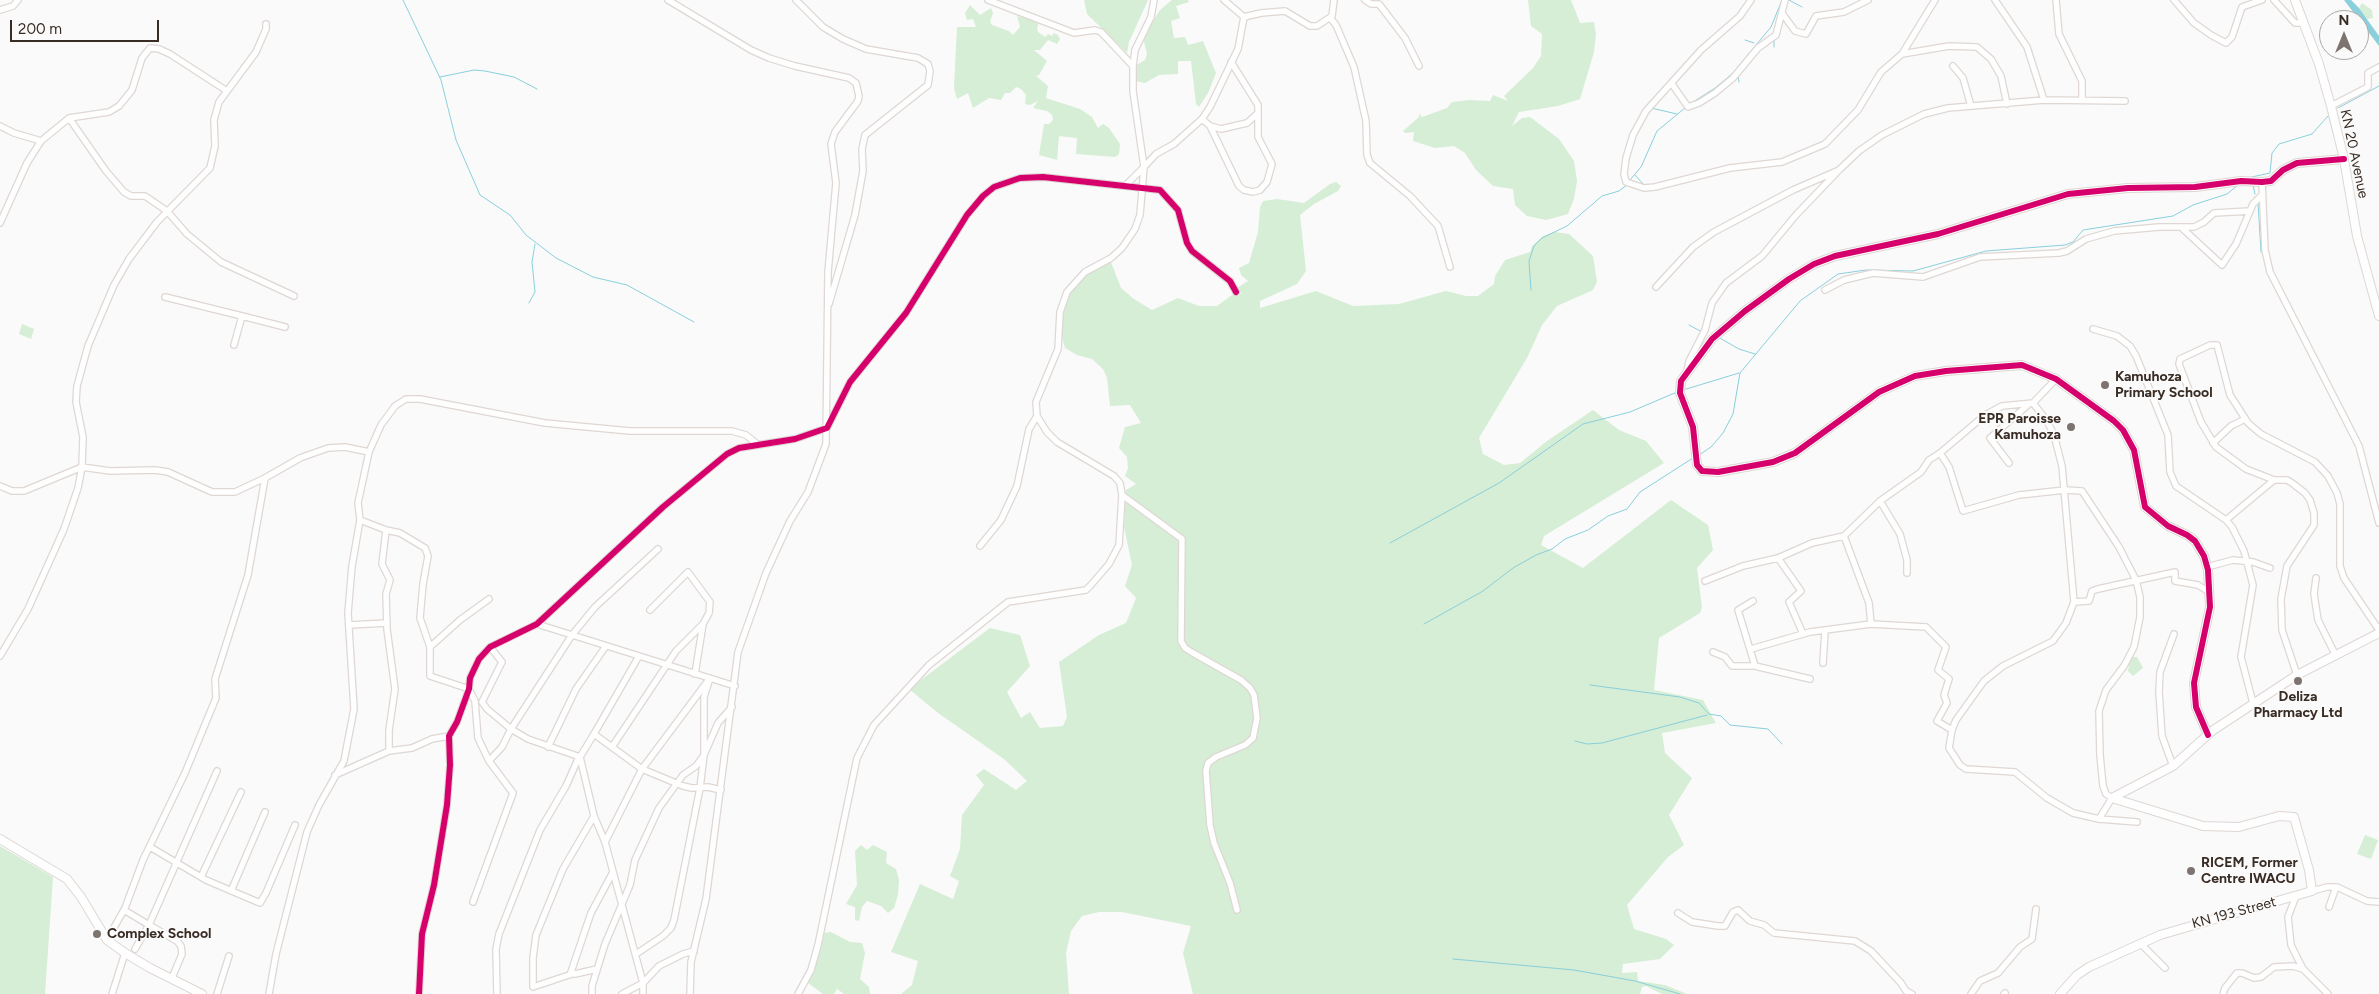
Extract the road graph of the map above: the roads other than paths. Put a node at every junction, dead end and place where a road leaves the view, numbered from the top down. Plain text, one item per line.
1 (18, 0) edge
2 (668, 0) edge
3 (796, 0) edge
4 (988, 0) edge
5 (1154, 0) edge
6 (1224, 0) edge
7 (1334, 0) edge
8 (1365, 0) edge
9 (1384, 0) edge
10 (1750, 0) edge
11 (1785, 0) edge
12 (1868, 0) edge
13 (1935, 0) edge
14 (1994, 0) edge
15 (2056, 0) edge
16 (2174, 0) edge
17 (2262, 0) edge
18 (2274, 0) edge
19 (2295, 0) edge
20 (1379, 4) junction
21 (0, 10) edge
22 (1782, 13) junction
23 (1244, 17) junction
24 (1331, 19) junction
25 (2304, 23) junction
26 (266, 24) dead end
27 (1902, 54) junction
28 (1231, 62) junction
29 (1134, 66) junction
30 (1419, 66) dead end
31 (1953, 66) dead end
32 (2379, 67) edge
33 (1672, 84) junction
34 (227, 91) junction
35 (2044, 100) junction
36 (2082, 100) junction
37 (2125, 101) dead end
38 (2007, 104) junction
39 (1971, 106) junction
40 (2331, 106) junction
41 (1257, 114) junction
42 (70, 118) junction
43 (1202, 119) junction
44 (0, 126) edge
45 (1210, 126) junction
46 (41, 141) junction
47 (2344, 159) junction
48 (1144, 167) junction
49 (1839, 170) junction
50 (2251, 182) junction
51 (1125, 186) junction
52 (1142, 187) junction
53 (2262, 195) junction
54 (167, 211) junction
55 (2250, 211) junction
56 (0, 224) edge
57 (2182, 228) junction
58 (1450, 267) dead end
59 (1656, 287) dead end
60 (1825, 290) dead end
61 (1236, 292) dead end
62 (294, 296) dead end
63 (165, 297) dead end
64 (827, 308) junction
65 (242, 316) junction
66 (2379, 316) edge
67 (285, 327) dead end
68 (2093, 329) dead end
69 (234, 345) dead end
70 (1687, 373) junction
71 (2056, 380) junction
72 (2031, 403) junction
73 (1037, 416) junction
74 (2246, 419) junction
75 (827, 428) junction
76 (2213, 443) junction
77 (757, 444) junction
78 (369, 452) junction
79 (1940, 453) junction
80 (2009, 462) dead end
81 (82, 467) junction
82 (265, 478) junction
83 (2274, 480) junction
84 (0, 486) edge
85 (2065, 490) junction
86 (1122, 495) junction
87 (1880, 501) junction
88 (360, 520) junction
89 (2226, 520) junction
90 (2379, 523) edge
91 (386, 530) junction
92 (1844, 536) junction
93 (980, 546) dead end
94 (658, 549) dead end
95 (1778, 558) junction
96 (2246, 561) junction
97 (2207, 567) junction
98 (2270, 568) dead end
99 (1907, 573) dead end
100 (2316, 578) dead end
101 (2136, 580) junction
102 (1705, 581) dead end
103 (2210, 592) junction
104 (489, 599) dead end
105 (1753, 601) dead end
106 (2074, 602) junction
107 (650, 610) dead end
108 (387, 623) junction
109 (537, 624) junction
110 (703, 624) junction
111 (1871, 624) junction
112 (349, 625) junction
113 (1825, 631) junction
114 (2379, 631) edge
115 (1803, 634) junction
116 (2174, 634) dead end
117 (572, 635) junction
118 (606, 646) junction
119 (430, 647) junction
120 (490, 647) junction
121 (1751, 649) junction
122 (1713, 652) dead end
123 (0, 656) edge
124 (639, 656) junction
125 (2336, 656) junction
126 (1823, 663) dead end
127 (668, 665) junction
128 (1755, 666) junction
129 (695, 674) junction
130 (2297, 675) junction
131 (710, 678) junction
132 (1810, 679) dead end
133 (735, 686) junction
134 (469, 689) junction
135 (2253, 703) junction
136 (732, 708) junction
137 (511, 729) junction
138 (1952, 730) junction
139 (594, 734) junction
140 (2208, 735) junction
141 (449, 736) junction
142 (548, 747) junction
143 (612, 747) junction
144 (389, 751) junction
145 (704, 755) junction
146 (580, 756) junction
147 (489, 761) junction
148 (2173, 766) junction
149 (642, 769) junction
150 (217, 771) dead end
151 (335, 775) junction
152 (677, 783) junction
153 (700, 788) junction
154 (721, 790) junction
155 (241, 792) dead end
156 (2112, 798) junction
157 (265, 812) dead end
158 (594, 816) junction
159 (2099, 819) junction
160 (2137, 822) dead end
161 (294, 825) dead end
162 (0, 839) edge
163 (605, 842) junction
164 (150, 847) junction
165 (176, 864) junction
166 (613, 872) junction
167 (202, 877) junction
168 (2336, 887) junction
169 (231, 891) junction
170 (2312, 891) junction
171 (2296, 896) junction
172 (474, 902) dead end
173 (2379, 902) edge
174 (621, 904) junction
175 (2329, 907) dead end
176 (2036, 909) dead end
177 (124, 910) junction
178 (1237, 910) dead end
179 (1678, 913) dead end
180 (149, 925) junction
181 (108, 940) junction
182 (2141, 944) junction
183 (136, 948) dead end
184 (694, 951) junction
185 (125, 953) junction
186 (636, 954) junction
187 (229, 956) dead end
188 (2165, 968) dead end
189 (2304, 968) junction
190 (597, 969) junction
191 (572, 974) junction
192 (172, 978) junction
193 (643, 983) junction
194 (112, 994) edge
195 (202, 994) edge
196 (217, 994) edge
197 (269, 994) edge
198 (420, 994) edge
199 (497, 994) edge
200 (592, 994) edge
201 (622, 994) edge
202 (643, 994) edge
203 (690, 994) edge
204 (798, 994) edge
205 (1912, 994) edge
206 (1971, 994) edge
207 (2060, 994) edge
208 (2223, 994) edge
209 (2328, 994) edge

1 - 21 street
2 - 64 street
3 - 64 street
4 - 29 street
5 - 29 street
6 - 23 street
7 - 24 street
8 - 20 street
9 - 20 street
10 - 33 street
11 - 22 street
12 - 22 street
13 - 27 street
14 - 35 street
15 - 36 street
16 - 17 street
18 - 25 street
19 - 25 street, KN 20 Avenue
20 - 30 street
22 - 33 street
23 - 24 street
23 - 28 street
24 - 58 street
25 - 40 street, KN 20 Avenue
26 - 34 street
27 - 33 street
27 - 38 street
28 - 41 street
28 - 43 street
29 - 48 street
31 - 39 street
32 - 40 street
34 - 42 street
34 - 54 street
35 - 36 street
35 - 38 street
36 - 37 street
38 - 39 street
39 - 49 street
40 - 47 street, KN 20 Avenue
41 - 45 street
41 - 45 street
42 - 46 street
42 - 54 street
43 - 45 street
43 - 48 street
44 - 46 street
46 - 56 street
47 - 50 street
47 - 66 street, KN 20 Avenue
48 - 51 street
48 - 52 street
49 - 59 street
49 - 70 street
50 - 53 street
50 - 70 street
51 - 52 street
51 - 75 street
52 - 61 street
52 - 73 street
53 - 55 street
53 - 90 street
54 - 62 street
54 - 81 street
55 - 57 street
55 - 57 street
57 - 60 street
63 - 65 street
64 - 75 street
65 - 67 street
65 - 69 street
68 - 89 street
70 - 71 street
71 - 72 street
71 - 97 street
72 - 79 street
72 - 80 street
72 - 85 street
73 - 86 street
73 - 93 street
74 - 76 street
74 - 76 street
74 - 114 street
75 - 77 street
75 - 133 street
76 - 83 street
77 - 78 street
77 - 109 street
78 - 82 street
78 - 88 street
79 - 85 street
79 - 87 street
81 - 82 street
81 - 84 street
81 - 123 street
82 - 164 street
83 - 89 street
83 - 130 street
85 - 101 street
85 - 106 street
86 - 178 street
86 - 204 street
87 - 92 street
87 - 99 street
88 - 91 street
88 - 112 street
89 - 96 street
91 - 108 street
91 - 119 street
92 - 95 street
92 - 111 street
94 - 117 street
95 - 102 street
95 - 115 street
96 - 97 street
96 - 98 street
96 - 135 street
97 - 103 street
100 - 125 street
101 - 103 street
101 - 106 street
101 - 156 street
103 - 140 street
104 - 119 street
105 - 121 street
106 - 138 street
107 - 110 street
108 - 112 street
108 - 144 street
109 - 117 street
109 - 120 street
110 - 127 street
110 - 129 street
111 - 113 street
111 - 138 street
112 - 151 street
113 - 115 street
113 - 126 street
114 - 125 street
115 - 121 street
116 - 148 street
117 - 118 street
117 - 137 street
118 - 124 street
118 - 142 street
119 - 134 street
120 - 134 street
120 - 137 street
121 - 128 street
122 - 128 street
124 - 127 street
124 - 139 street
125 - 130 street
127 - 129 street
127 - 143 street
128 - 132 street
129 - 131 street
130 - 135 street
131 - 133 street
131 - 145 street
131 - 149 street
133 - 136 street
134 - 141 street
134 - 147 street
135 - 140 street
136 - 145 street
136 - 154 street
137 - 142 street
137 - 147 street
138 - 159 street
139 - 143 street
139 - 146 street
140 - 148 street
141 - 144 street
141 - 198 street
142 - 146 street
143 - 149 street
144 - 151 street
145 - 152 street
145 - 153 street
146 - 158 street
146 - 199 street
147 - 172 street
148 - 156 street
149 - 152 street
149 - 163 street
150 - 165 street
151 - 197 street
152 - 153 street
152 - 174 street
153 - 154 street
153 - 186 street
154 - 184 street
155 - 167 street
156 - 159 street
156 - 170 street
157 - 169 street
158 - 163 street
158 - 191 street
159 - 160 street
161 - 169 street
162 - 181 street
163 - 166 street
164 - 165 street
164 - 177 street
165 - 167 street
165 - 180 street
166 - 174 street
166 - 191 street
167 - 169 street
168 - 170 street
168 - 173 street
168 - 175 street
170 - 171 street, KN 193 Street
171 - 182 street, KN 193 Street
171 - 189 street
174 - 186 street
174 - 190 street
176 - 206 street
177 - 180 street
177 - 181 street
179 - 205 street
180 - 183 street
180 - 192 street
181 - 185 street
182 - 188 street
182 - 207 street, KN 193 Street
184 - 193 street
184 - 203 street
185 - 192 street
185 - 194 street
186 - 193 street
187 - 196 street
189 - 208 street
189 - 209 street
190 - 191 street
190 - 200 street
192 - 195 street
193 - 201 street
193 - 202 street

